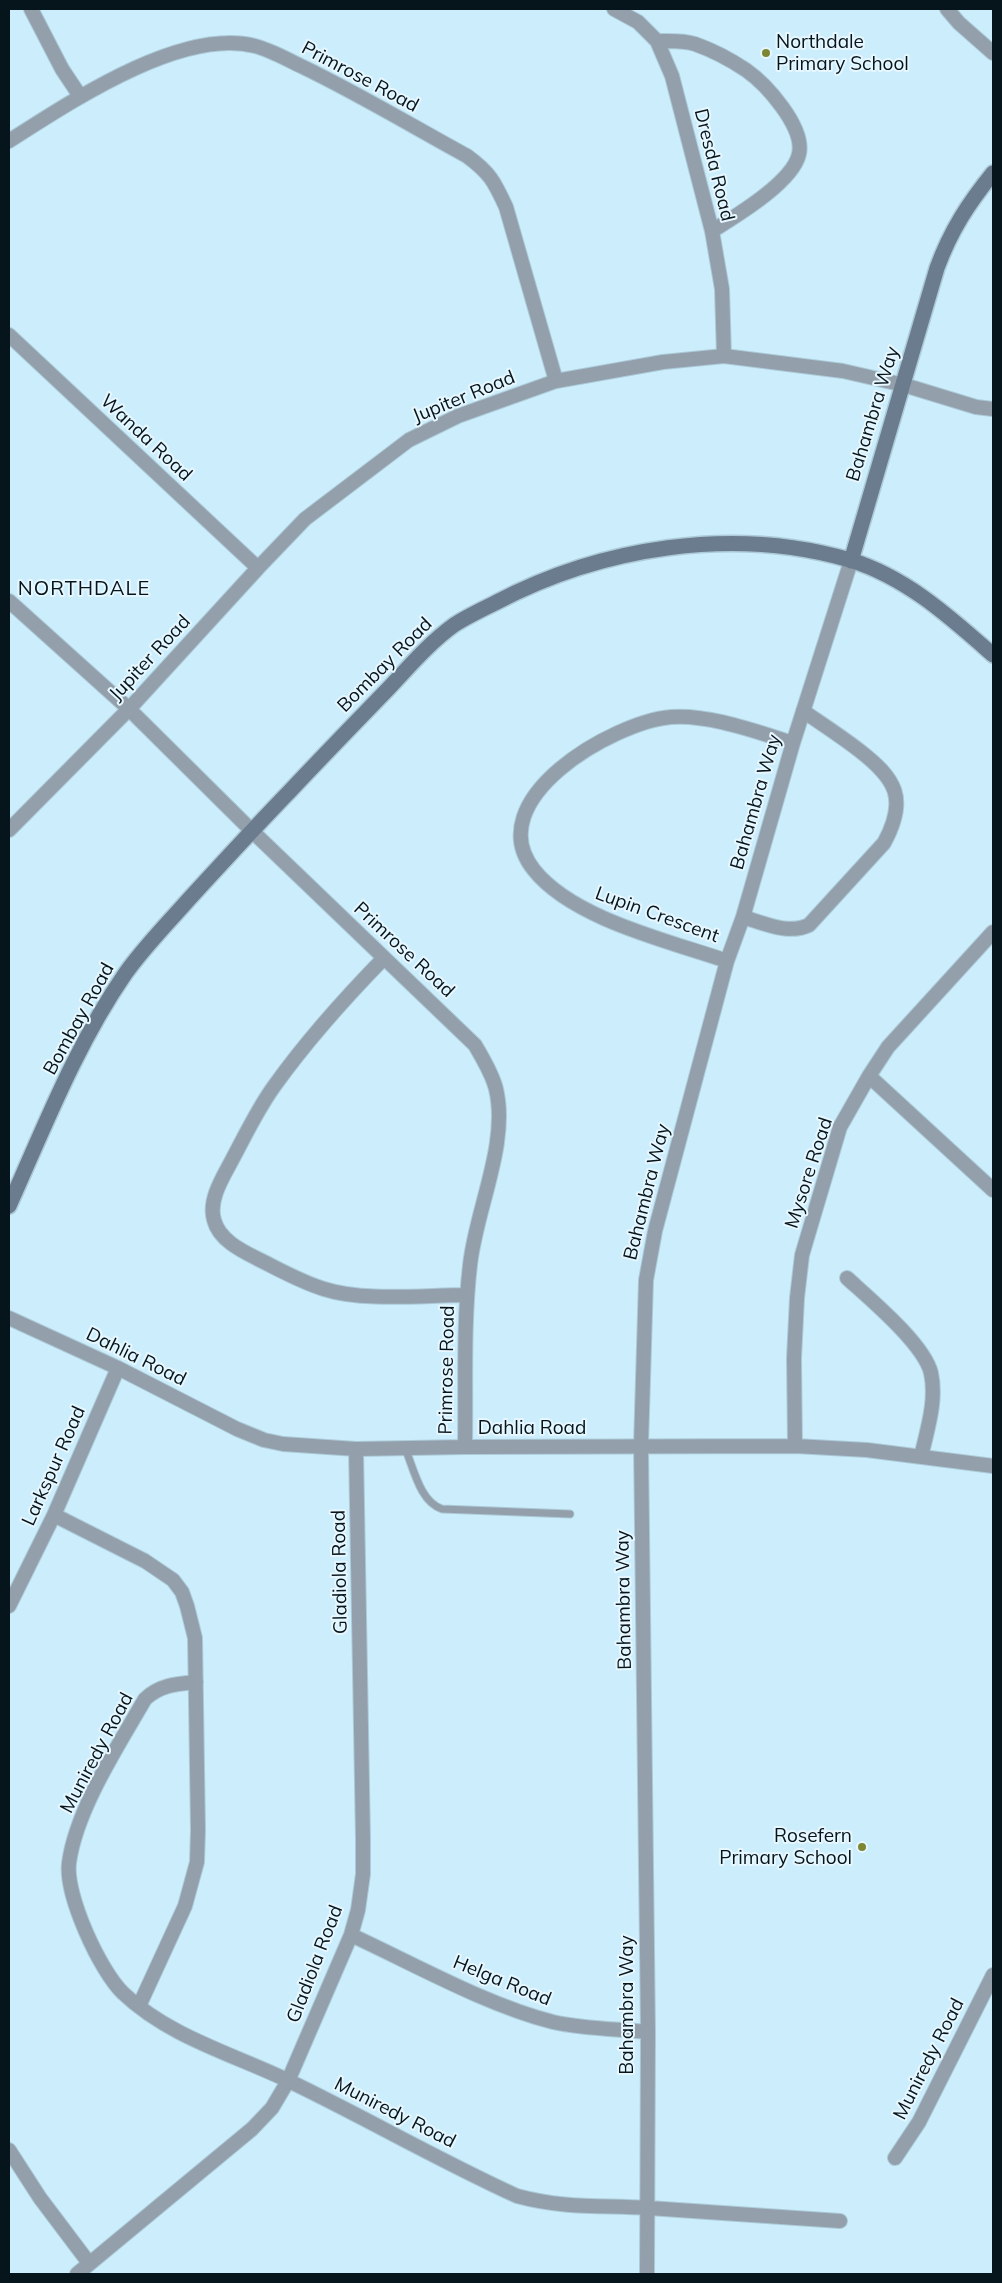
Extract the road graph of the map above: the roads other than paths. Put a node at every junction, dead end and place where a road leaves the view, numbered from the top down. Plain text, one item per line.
1 (31, 9) edge
2 (614, 9) edge
3 (947, 9) edge
4 (657, 41) junction
5 (993, 53) edge
6 (80, 96) junction
7 (9, 141) edge
8 (993, 172) edge
9 (712, 231) junction
10 (9, 335) edge
11 (724, 356) junction
12 (556, 381) junction
13 (904, 385) junction
14 (993, 409) edge
15 (851, 561) junction
16 (258, 568) junction
17 (10, 605) edge
18 (993, 655) edge
19 (129, 709) junction
20 (803, 710) junction
21 (793, 743) junction
22 (9, 830) edge
23 (252, 831) junction
24 (743, 917) junction
25 (993, 932) edge
26 (384, 958) junction
27 (727, 961) junction
28 (869, 1076) junction
29 (993, 1190) edge
30 (9, 1206) edge
31 (847, 1278) dead end
32 (467, 1295) junction
33 (9, 1318) edge
34 (118, 1368) junction
35 (641, 1446) junction
36 (795, 1446) junction
37 (466, 1447) junction
38 (405, 1448) junction
39 (356, 1450) junction
40 (921, 1457) junction
41 (993, 1466) edge
42 (570, 1514) dead end
43 (54, 1515) junction
44 (9, 1606) edge
45 (196, 1682) junction
46 (351, 1935) junction
47 (993, 1975) edge
48 (139, 2006) junction
49 (648, 2032) junction
50 (288, 2081) junction
51 (9, 2150) edge
52 (895, 2158) dead end
53 (647, 2208) junction
54 (840, 2221) dead end
55 (89, 2263) junction
56 (77, 2274) edge
57 (647, 2274) edge

1 - 6 street
2 - 4 street, Dresda Road
3 - 5 street
4 - 9 street, Dresda Road
4 - 9 street
6 - 7 street, Primrose Road
6 - 12 street, Primrose Road
8 - 13 street, Bahambra Way
9 - 11 street, Dresda Road
10 - 16 street, Wanda Road
11 - 12 street, Jupiter Road
11 - 13 street, Jupiter Road
12 - 16 street, Jupiter Road
13 - 14 street, Jupiter Road
13 - 15 street, Bahambra Way
15 - 18 street, Bombay Road
15 - 20 street, Bahambra Way
15 - 23 street, Bombay Road
16 - 19 street, Jupiter Road
17 - 19 street, Primrose Road
19 - 22 street, Jupiter Road
19 - 23 street, Primrose Road
20 - 21 street, Bahambra Way
20 - 24 street, Lupin Crescent
21 - 24 street, Bahambra Way
21 - 27 street, Lupin Crescent
23 - 26 street, Primrose Road
23 - 30 street, Bombay Road
24 - 27 street, Bahambra Way
25 - 28 street, Mysore Road
26 - 32 street, Primrose Road
26 - 32 street
27 - 35 street, Bahambra Way
28 - 29 street
28 - 36 street, Mysore Road
31 - 40 street
32 - 37 street, Primrose Road
33 - 34 street, Dahlia Road
34 - 39 street, Dahlia Road
34 - 43 street, Larkspur Road
35 - 36 street, Dahlia Road
35 - 37 street, Dahlia Road
35 - 49 street, Bahambra Way
36 - 40 street, Dahlia Road
37 - 38 street, Dahlia Road
38 - 39 street, Dahlia Road
38 - 42 lane
39 - 46 street, Gladiola Road
40 - 41 street, Dahlia Road
43 - 44 street, Larkspur Road
43 - 45 street
45 - 48 street
45 - 48 street, Muniredy Road
46 - 49 street, Helga Road
46 - 50 street, Gladiola Road
47 - 52 street, Muniredy Road
48 - 50 street, Muniredy Road
49 - 53 street, Bahambra Way
50 - 53 street, Muniredy Road
50 - 55 street, Gladiola Road
51 - 55 street
53 - 54 street, Muniredy Road
53 - 57 street, Bahambra Way
55 - 56 street, Gladiola Road

